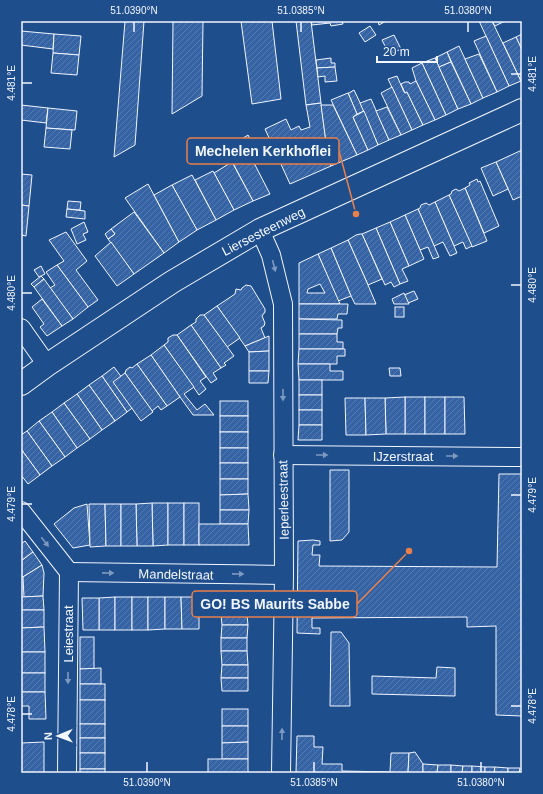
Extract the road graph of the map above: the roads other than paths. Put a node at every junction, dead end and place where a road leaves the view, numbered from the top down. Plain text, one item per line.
1 (522, 110) edge
2 (260, 230) junction
3 (21, 328) edge
4 (47, 364) junction
5 (21, 384) edge
6 (283, 455) junction
7 (522, 457) edge
8 (21, 511) edge
9 (69, 572) junction
10 (284, 575) junction
11 (67, 773) edge
12 (281, 773) edge

1 - 2 main road, Liersesteenweg
2 - 4 main road, Liersesteenweg
2 -> 6 street, Ieperleestraat
3 - 4 street
4 - 5 main road, Liersesteenweg
6 -> 7 street, IJzerstraat
6 - 10 street, Ieperleestraat
8 -> 9 street
9 -> 10 street, Mandelstraat
9 -> 11 street, Leiestraat
12 -> 10 street, Ieperleestraat

